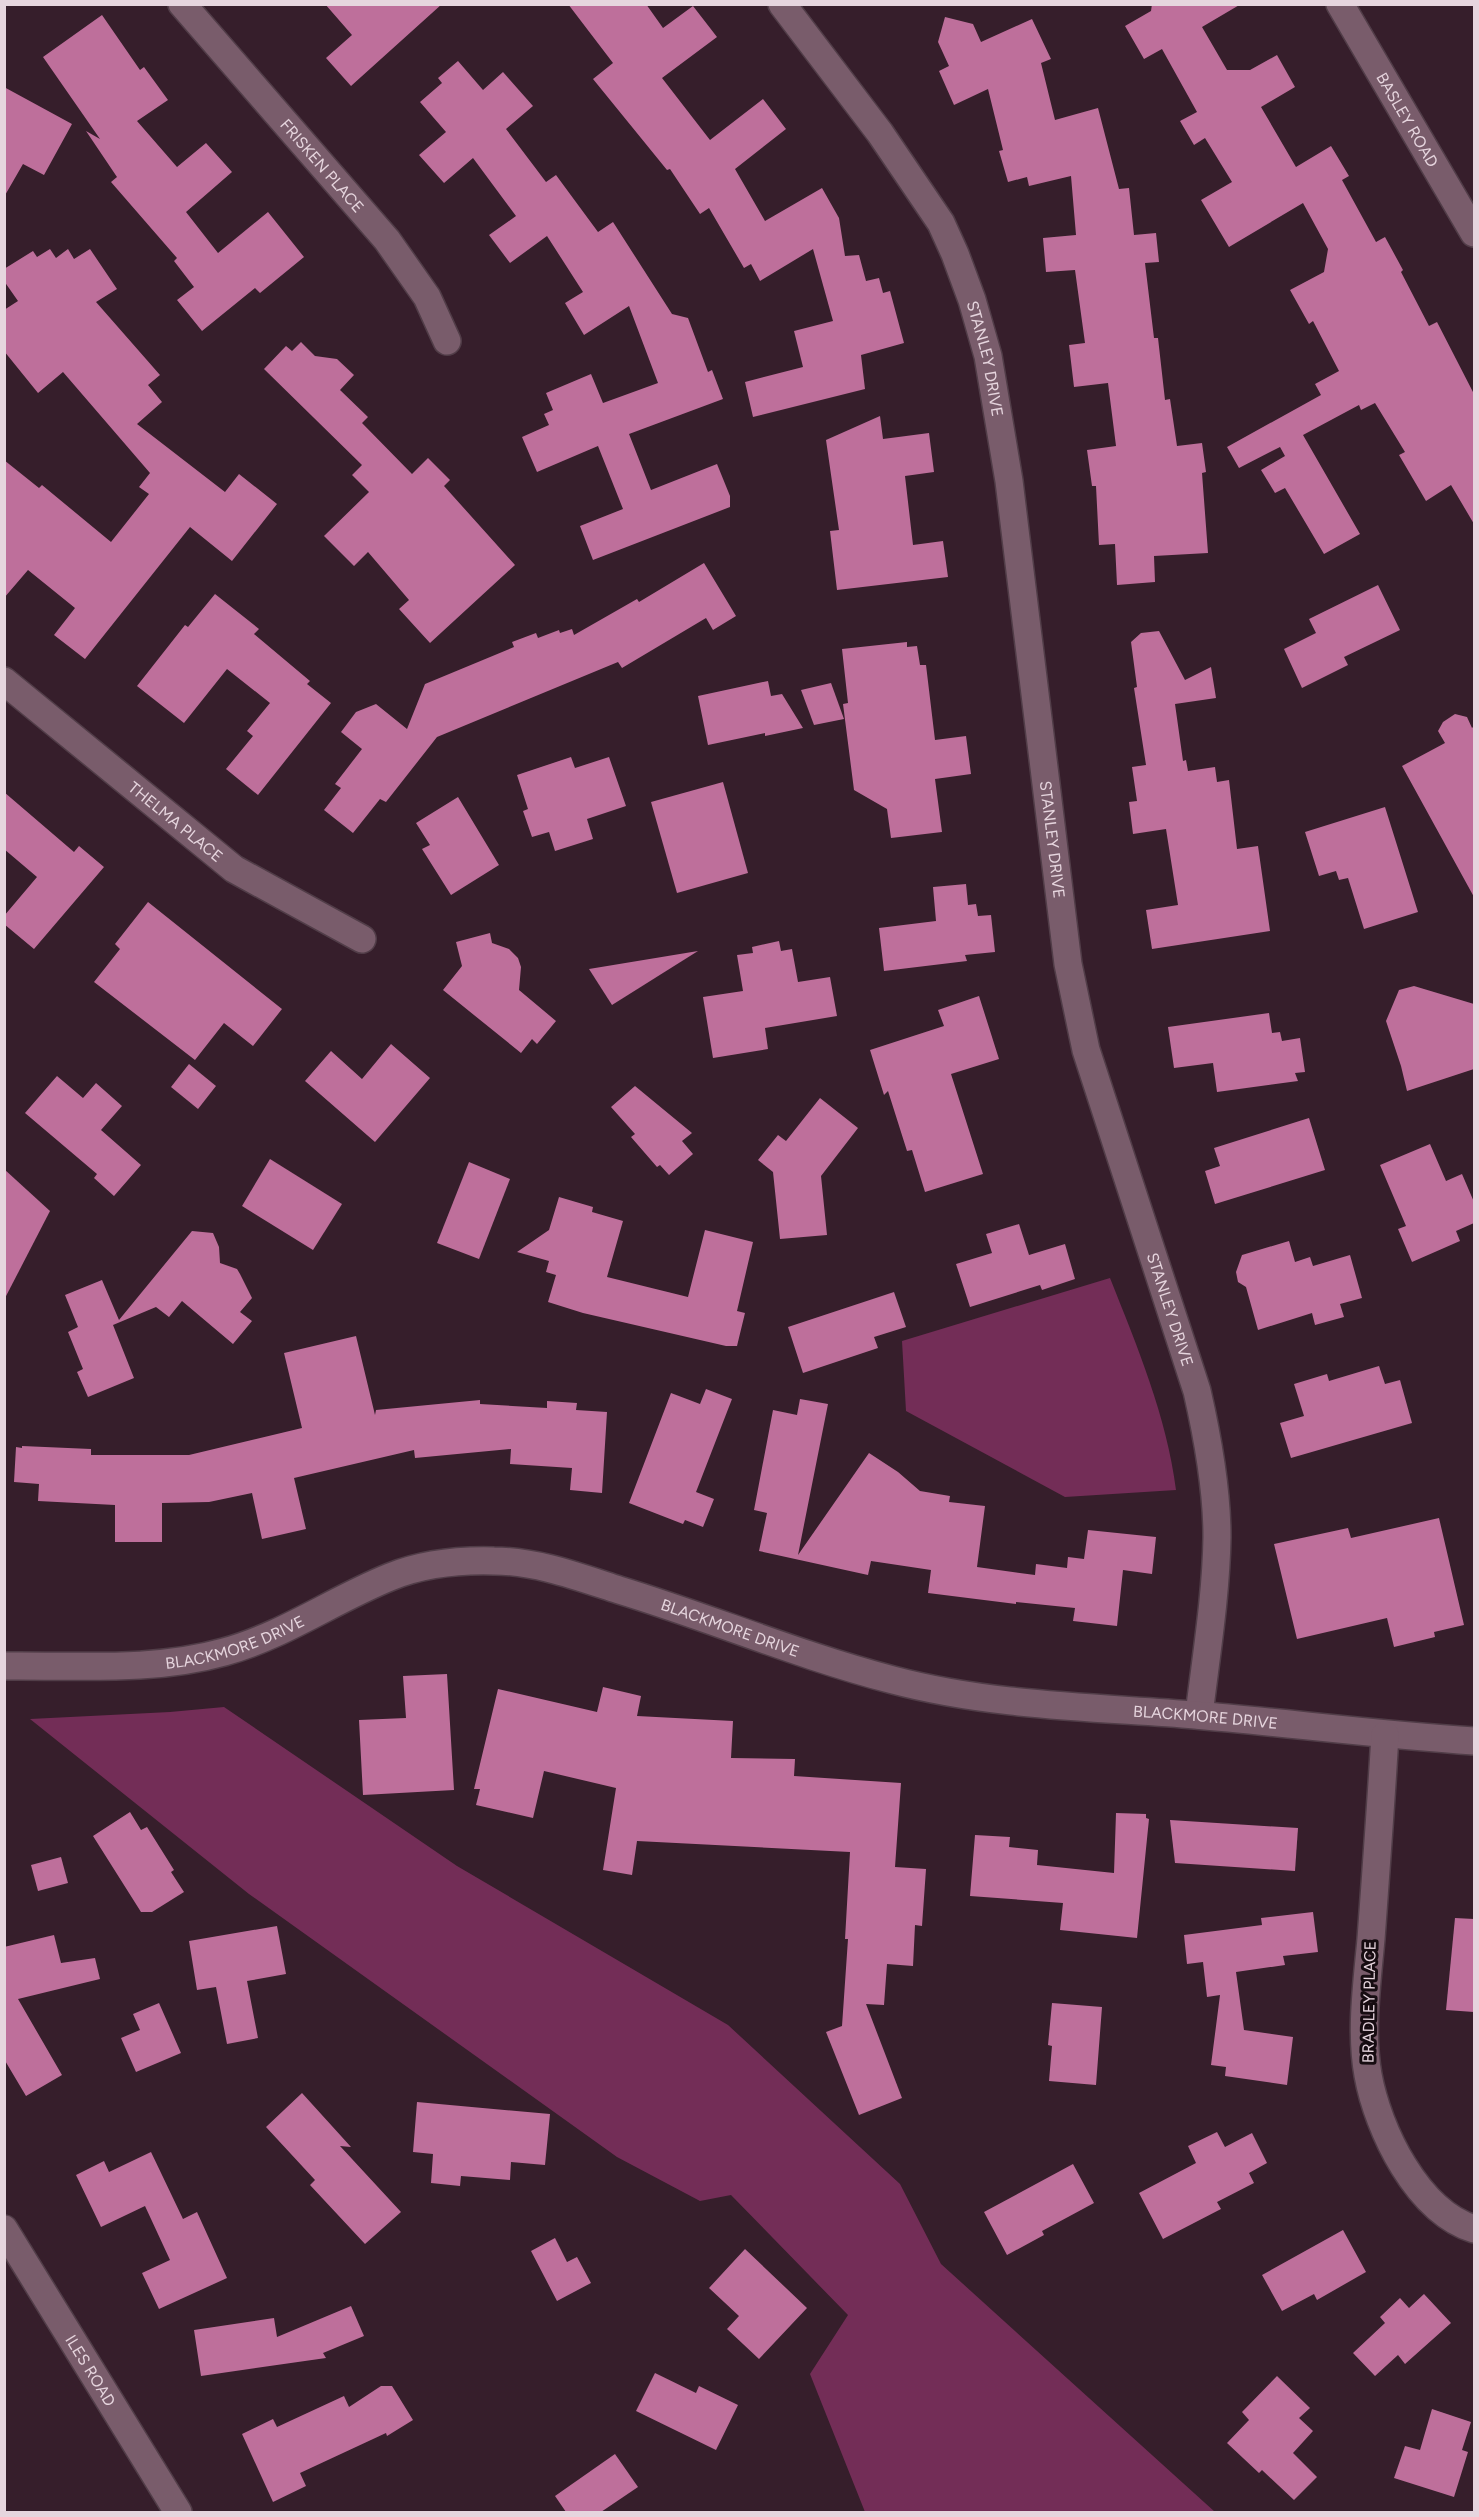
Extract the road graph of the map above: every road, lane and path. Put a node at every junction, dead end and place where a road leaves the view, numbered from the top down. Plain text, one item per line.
1 (182, 4) edge
2 (782, 4) edge
3 (1340, 4) edge
4 (1474, 233) edge
5 (447, 340) dead end
6 (4, 681) edge
7 (362, 939) dead end
8 (4, 1666) edge
9 (1198, 1715) junction
10 (1385, 1735) junction
11 (1474, 1741) edge
12 (4, 2229) edge
13 (1474, 2229) edge
14 (178, 2512) edge

1 - 5 street, FRISKEN PLACE
2 - 9 street, STANLEY DRIVE
3 - 4 street, BASLEY ROAD
6 - 7 street, THELMA PLACE
8 - 9 street, BLACKMORE DRIVE
9 - 10 street, BLACKMORE DRIVE
10 - 11 street, BLACKMORE DRIVE
10 - 13 street, BRADLEY PLACE
12 - 14 street, ILES ROAD

